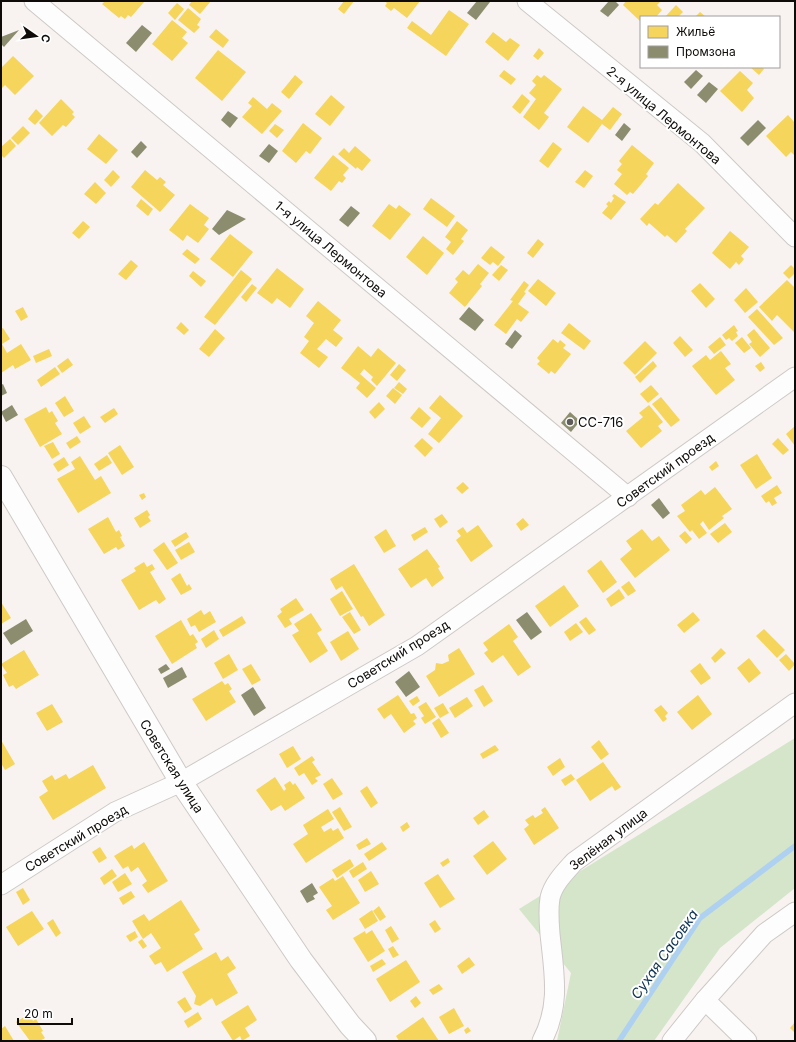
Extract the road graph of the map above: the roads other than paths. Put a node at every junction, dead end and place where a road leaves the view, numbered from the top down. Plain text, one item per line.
1 (34, 1) edge
2 (527, 1) edge
3 (795, 236) edge
4 (795, 377) edge
5 (1, 477) edge
6 (628, 497) junction
7 (795, 703) edge
8 (181, 782) junction
9 (1, 885) edge
10 (795, 912) edge
11 (705, 1000) junction
12 (365, 1041) edge
13 (542, 1041) edge
14 (672, 1041) edge
15 (747, 1041) edge

1 - 6 street, 1-я улица Лермонтова
2 - 3 street, 2-я улица Лермонтова
4 - 6 street, Советский проезд
5 - 8 street, Советская улица
6 - 8 street, Советский проезд
7 - 13 street, Зелёная улица
8 - 9 street, Советский проезд
8 - 12 street, Советская улица
10 - 11 street
11 - 14 street
11 - 15 street

